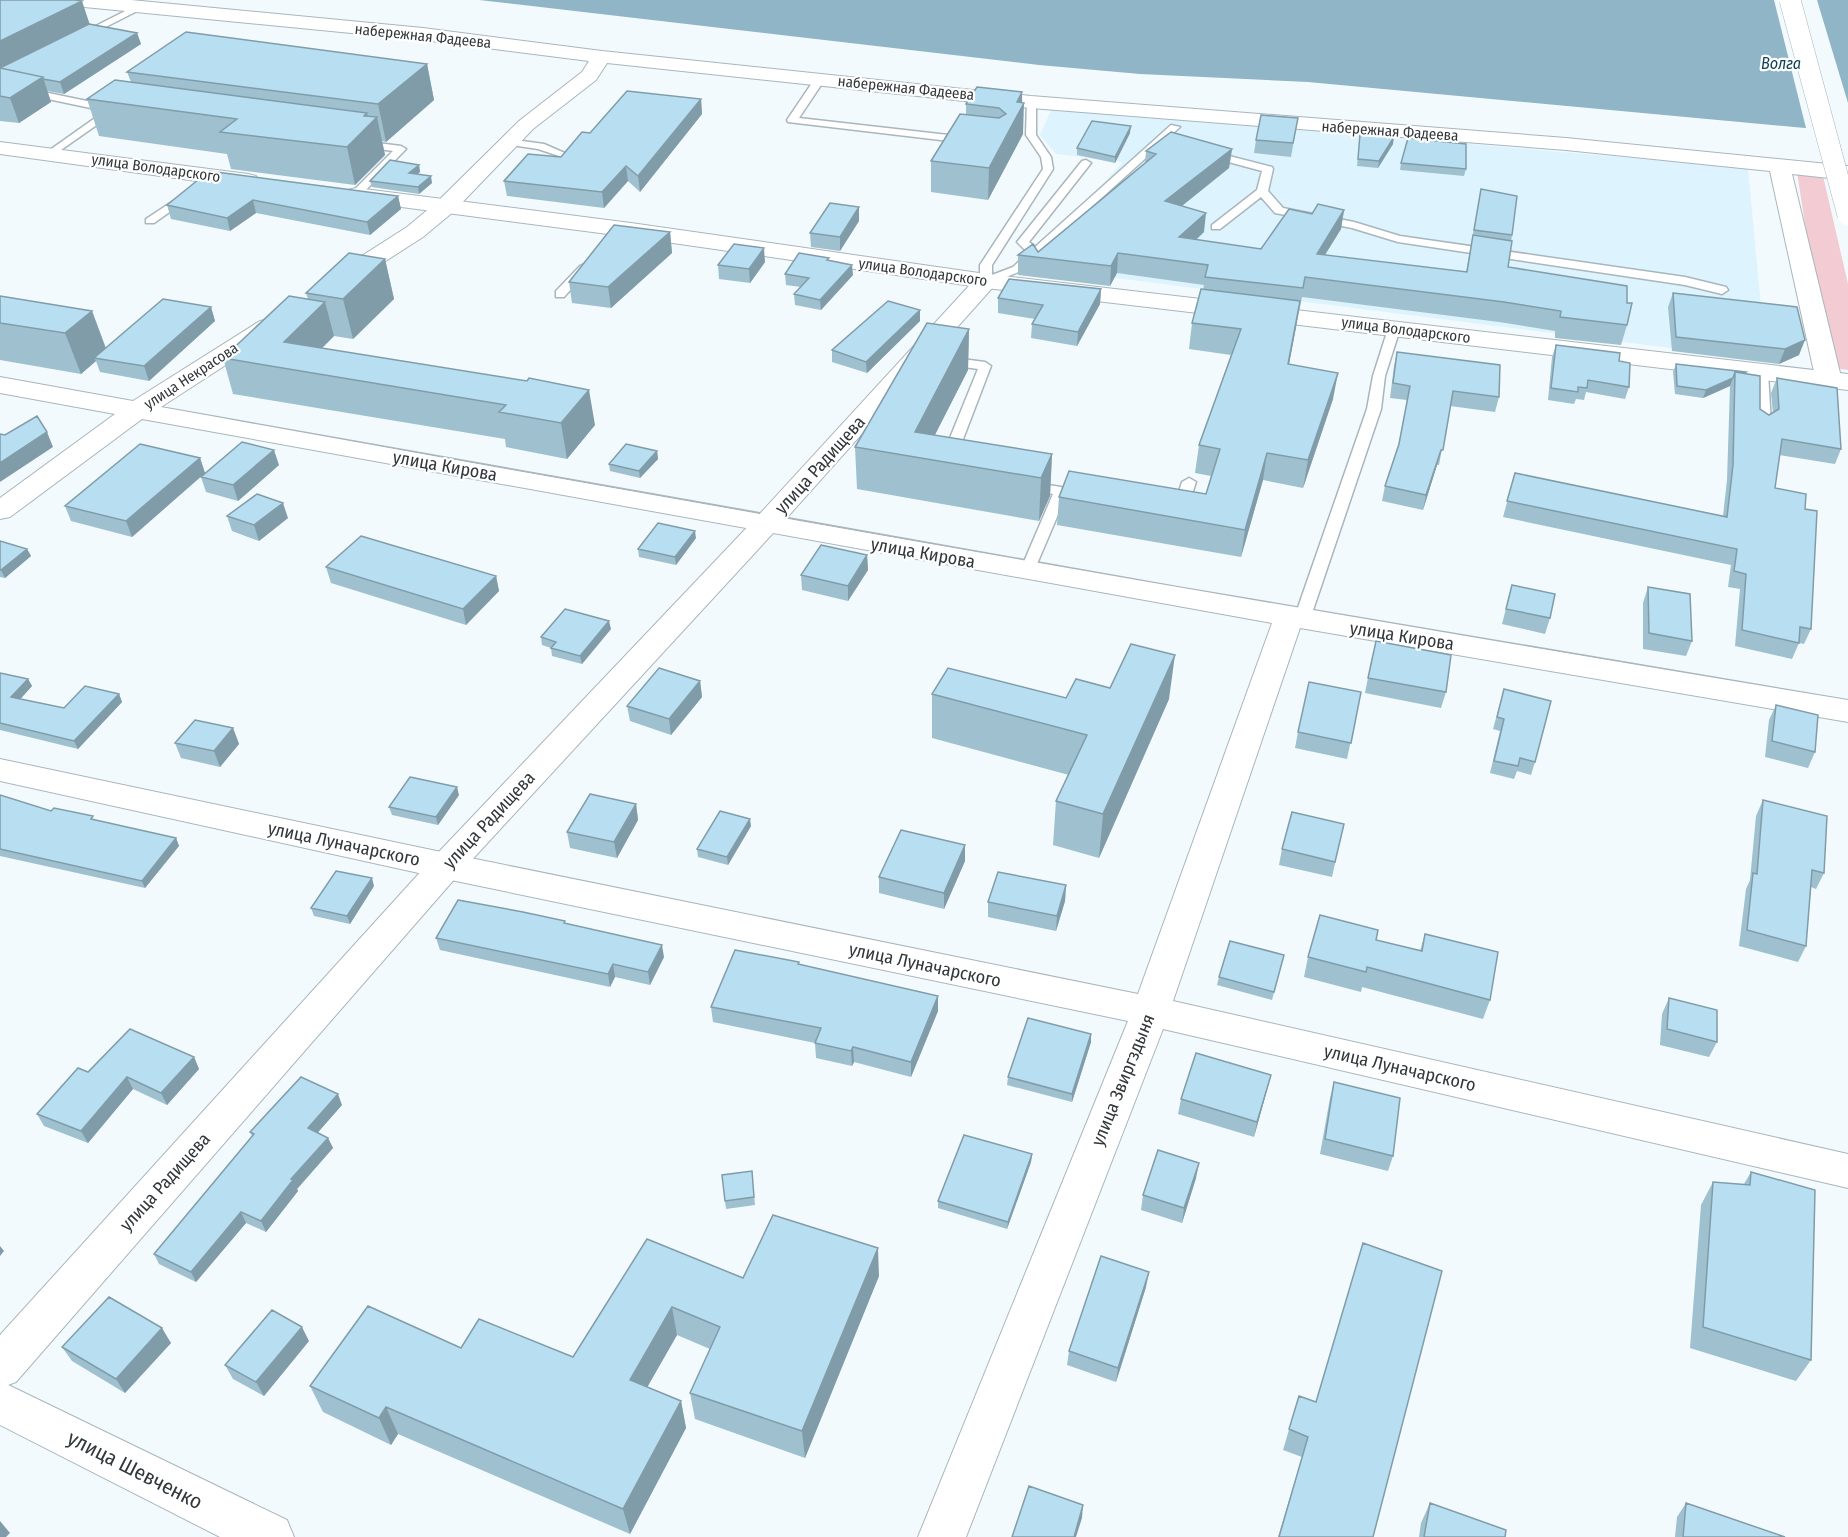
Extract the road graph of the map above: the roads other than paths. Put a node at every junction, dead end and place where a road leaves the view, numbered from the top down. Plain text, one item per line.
1 (74, 0) edge
2 (1790, 0) edge
3 (140, 7) junction
4 (70, 42) edge
5 (602, 57) junction
6 (820, 79) junction
7 (0, 86) edge
8 (1031, 102) junction
9 (1175, 127) dead end
10 (508, 142) junction
11 (975, 142) edge
12 (355, 143) edge
13 (0, 147) edge
14 (1203, 152) edge
15 (51, 154) junction
16 (562, 154) edge
17 (1086, 163) dead end
18 (1780, 167) junction
19 (1848, 173) edge
20 (211, 176) junction
21 (266, 183) edge
22 (1262, 190) junction
23 (344, 193) joint
24 (445, 207) junction
25 (1848, 215) edge
26 (150, 221) dead end
27 (1216, 227) dead end
28 (1023, 242) junction
29 (997, 248) junction
30 (1034, 253) junction
31 (592, 259) edge
32 (986, 281) junction
33 (1722, 290) dead end
34 (560, 294) dead end
35 (316, 295) edge
36 (287, 314) edge
37 (1394, 329) junction
38 (918, 357) junction
39 (1762, 373) junction
40 (1839, 381) edge
41 (0, 385) edge
42 (139, 409) junction
43 (1764, 424) edge
44 (954, 474) edge
45 (1189, 482) dead end
46 (1014, 483) edge
47 (1159, 506) edge
48 (0, 511) edge
49 (765, 525) junction
50 (1027, 571) junction
51 (1295, 618) junction
52 (1848, 711) edge
53 (0, 770) edge
54 (446, 866) junction
55 (1151, 1011) junction
56 (1848, 1171) edge
57 (0, 1367) edge
58 (0, 1402) edge
59 (270, 1537) edge
60 (942, 1537) edge

1 - 3 street, набережная Фадеева
2 - 25 street, bridge
3 - 4 lane
3 - 5 street, набережная Фадеева
5 - 6 street, набережная Фадеева
5 - 10 street
6 - 8 street, набережная Фадеева
6 - 11 lane
7 - 15 lane
8 - 18 street, набережная Фадеева
8 - 29 lane
9 - 30 lane
10 - 16 lane
10 - 24 street
12 - 23 lane
13 - 15 street, улица Володарского
14 - 22 lane
15 - 20 street, улица Володарского
17 - 28 lane
18 - 19 street, набережная Фадеева
18 - 40 street
20 - 21 street, улица Володарского
20 - 26 lane
22 - 27 lane
22 - 33 lane
23 - 24 street, улица Володарского
24 - 32 street, улица Володарского
24 - 35 street
28 - 29 lane
28 - 30 lane
29 - 32 lane
30 - 32 lane
31 - 34 lane
32 - 37 street, улица Володарского
32 - 38 street, улица Радищева
36 - 42 street, улица Некрасова
37 - 39 street, улица Володарского
37 - 51 lane
38 - 44 lane
38 - 49 street, улица Радищева
39 - 40 street, улица Володарского
39 - 43 lane
41 - 42 street, улица Кирова
42 - 48 street, улица Некрасова
42 - 49 street, улица Кирова
45 - 47 lane
46 - 50 lane
49 - 50 street, улица Кирова
49 - 54 street, улица Радищева
50 - 51 street, улица Кирова
51 - 52 street, улица Кирова
51 - 55 street, улица Звиргздыня
53 - 54 street, улица Луначарского
54 - 55 street, улица Луначарского
54 - 57 street, улица Радищева
55 - 56 street, улица Луначарского
55 - 60 street, улица Звиргздыня
58 - 59 street, улица Шевченко

